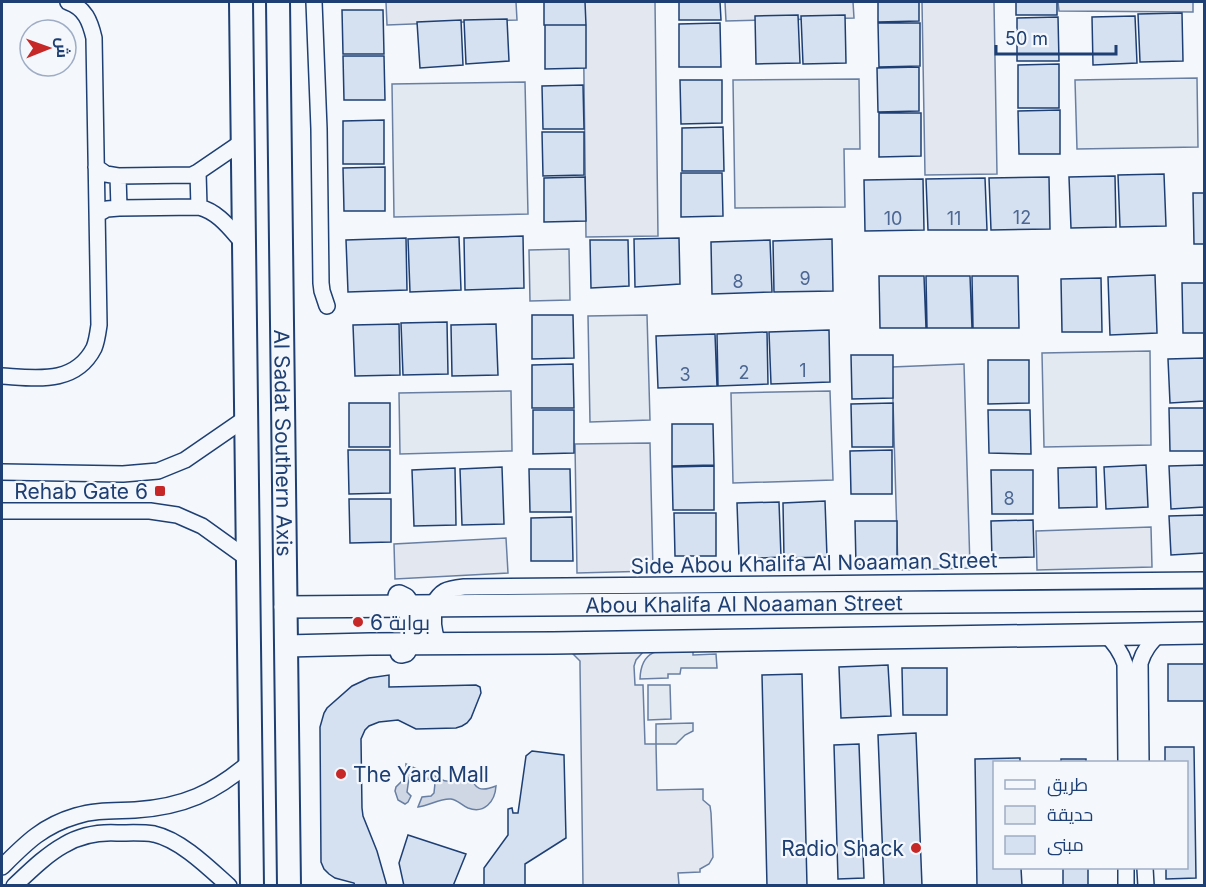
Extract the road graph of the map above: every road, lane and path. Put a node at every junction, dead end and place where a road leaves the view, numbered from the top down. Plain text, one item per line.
1 (68, 2) edge
2 (241, 2) edge
3 (278, 2) edge
4 (314, 2) edge
5 (242, 142) junction
6 (96, 167) junction
7 (198, 172) junction
8 (118, 176) junction
9 (199, 207) junction
10 (118, 208) junction
11 (98, 214) junction
12 (244, 244) junction
13 (327, 306) dead end
14 (2, 376) edge
15 (246, 418) junction
16 (2, 472) edge
17 (2, 511) edge
18 (248, 559) junction
19 (1204, 580) edge
20 (1204, 600) edge
21 (285, 601) junction
22 (973, 602) junction
23 (408, 606) junction
24 (432, 606) junction
25 (1160, 633) junction
26 (1204, 633) edge
27 (1106, 635) junction
28 (973, 636) junction
29 (409, 644) junction
30 (435, 644) junction
31 (286, 651) junction
32 (1126, 761) edge
33 (1141, 761) edge
34 (250, 762) junction
35 (156, 808) junction
36 (116, 810) junction
37 (116, 833) junction
38 (155, 834) junction
39 (2, 867) edge
40 (1126, 869) edge
41 (1145, 869) edge
42 (14, 885) edge
43 (229, 885) edge
44 (252, 885) edge
45 (289, 885) edge
46 (1126, 885) edge
47 (1146, 885) edge

1 - 6 street
2 - 5 main road, Al Sadat Southern Axis
3 - 21 main road, Al Sadat Southern Axis
4 - 13 street
5 - 7 street
5 - 12 main road, Al Sadat Southern Axis
6 - 8 street
6 - 11 street
7 - 8 street
7 - 9 street
8 - 10 street
9 - 10 street
9 - 12 street
10 - 11 street
11 - 14 street
12 - 15 main road, Al Sadat Southern Axis
15 - 16 street
15 - 18 main road, Al Sadat Southern Axis
17 - 18 street
18 - 34 main road, Al Sadat Southern Axis
19 - 24 street, Side Abou Khalifa Al Noaaman Street
20 - 22 street, Abou Khalifa Al Noaaman Street
21 - 23 street, Abou Khalifa Al Noaaman Street
21 - 31 main road, Al Sadat Southern Axis
22 - 24 street, Abou Khalifa Al Noaaman Street
22 - 28 street
23 - 24 street, Abou Khalifa Al Noaaman Street
23 - 29 street
24 - 30 street
25 - 26 street, Abou Khalifa Al Noaaman Street
25 - 27 street, Abou Khalifa Al Noaaman Street
25 - 33 street
27 - 28 street, Abou Khalifa Al Noaaman Street
27 - 32 street
28 - 30 street, Abou Khalifa Al Noaaman Street
29 - 30 street, Abou Khalifa Al Noaaman Street
29 - 31 street, Abou Khalifa Al Noaaman Street
31 - 45 main road, Al Sadat Southern Axis
34 - 35 street
34 - 44 main road, Al Sadat Southern Axis
35 - 36 street
35 - 38 street
36 - 37 street
36 - 39 street
37 - 38 street
37 - 42 street
38 - 43 street
40 - 46 street
41 - 47 street

